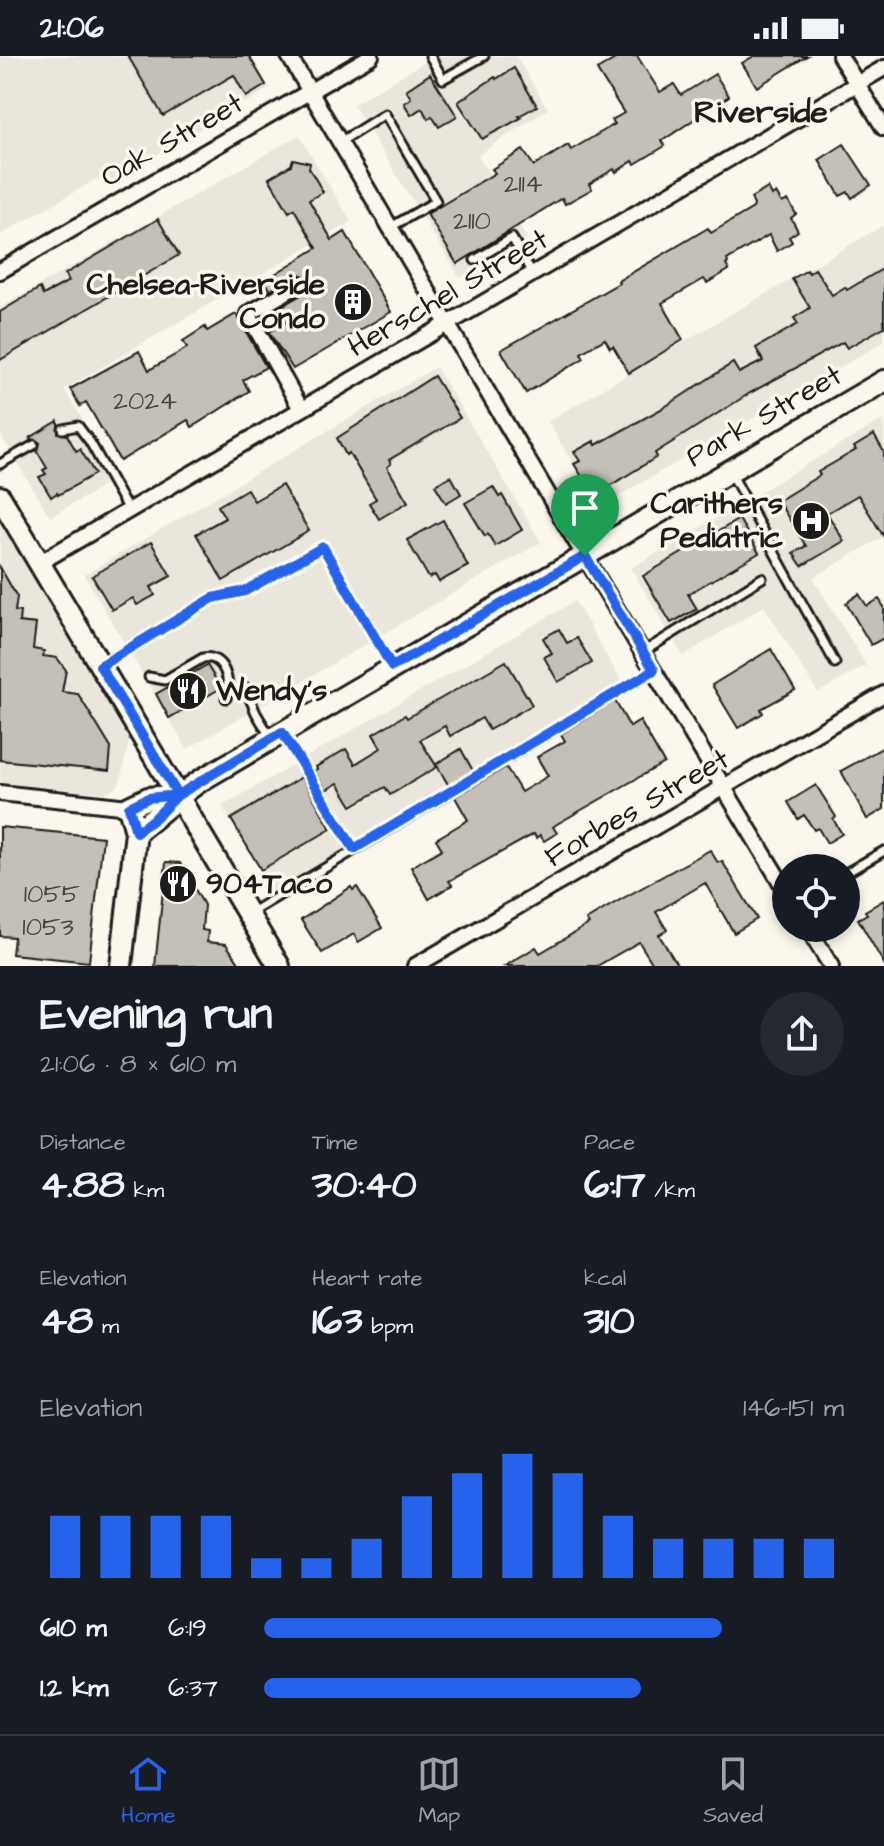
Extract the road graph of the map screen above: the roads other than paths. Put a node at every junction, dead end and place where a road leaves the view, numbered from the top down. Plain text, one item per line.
1 (289, 56) edge
2 (371, 56) edge
3 (430, 56) edge
4 (484, 56) edge
5 (840, 56) edge
6 (884, 68) edge
7 (857, 84) junction
8 (310, 91) junction
9 (884, 128) edge
10 (340, 142) junction
11 (391, 227) junction
12 (475, 260) dead end
13 (0, 271) edge
14 (532, 273) junction
15 (300, 284) dead end
16 (448, 323) junction
17 (884, 381) edge
18 (301, 409) junction
19 (63, 429) dead end
20 (34, 445) dead end
21 (0, 464) edge
22 (730, 471) junction
23 (0, 497) edge
24 (128, 510) junction
25 (585, 556) junction
26 (39, 563) junction
27 (762, 578) dead end
28 (643, 652) junction
29 (835, 663) dead end
30 (100, 666) junction
31 (392, 667) junction
32 (654, 670) junction
33 (149, 677) dead end
34 (245, 687) dead end
35 (884, 694) edge
36 (226, 698) dead end
37 (277, 735) junction
38 (725, 787) junction
39 (0, 793) edge
40 (178, 795) junction
41 (129, 807) junction
42 (136, 832) junction
43 (354, 849) junction
44 (884, 851) edge
45 (860, 865) edge
46 (772, 867) edge
47 (249, 914) junction
48 (816, 942) edge
49 (121, 966) edge
50 (279, 966) edge
51 (415, 966) edge
52 (831, 966) edge

1 - 8 street
2 - 8 street, Oak Street
3 - 4 lane
5 - 7 street
6 - 7 street, Herschel Street
7 - 9 street
7 - 14 street, Herschel Street
8 - 10 street
8 - 13 street, Oak Street
10 - 11 street
10 - 11 lane
11 - 16 street
12 - 14 lane
14 - 16 street, Herschel Street
15 - 18 street
16 - 18 street, Herschel Street
16 - 25 street
17 - 22 street, Park Street
18 - 24 street, Herschel Street
19 - 24 lane
20 - 21 lane
22 - 25 street, Park Street
22 - 29 lane
23 - 26 street
24 - 26 street, Herschel Street
25 - 28 street
25 - 31 street, Park Street
26 - 30 street
27 - 28 lane
28 - 32 street
30 - 31 lane
30 - 40 street
31 - 37 street, Park Street
32 - 38 street
32 - 43 lane
33 - 36 lane
34 - 37 lane
35 - 38 street, Forbes Street
37 - 40 street, Park Street
37 - 43 lane
38 - 46 street
38 - 51 street, Forbes Street
39 - 41 street
40 - 41 street, Park Street
40 - 42 street, Park Street
40 - 47 street
41 - 42 street
42 - 49 street
43 - 47 lane
44 - 45 lane
47 - 50 street
48 - 52 street

